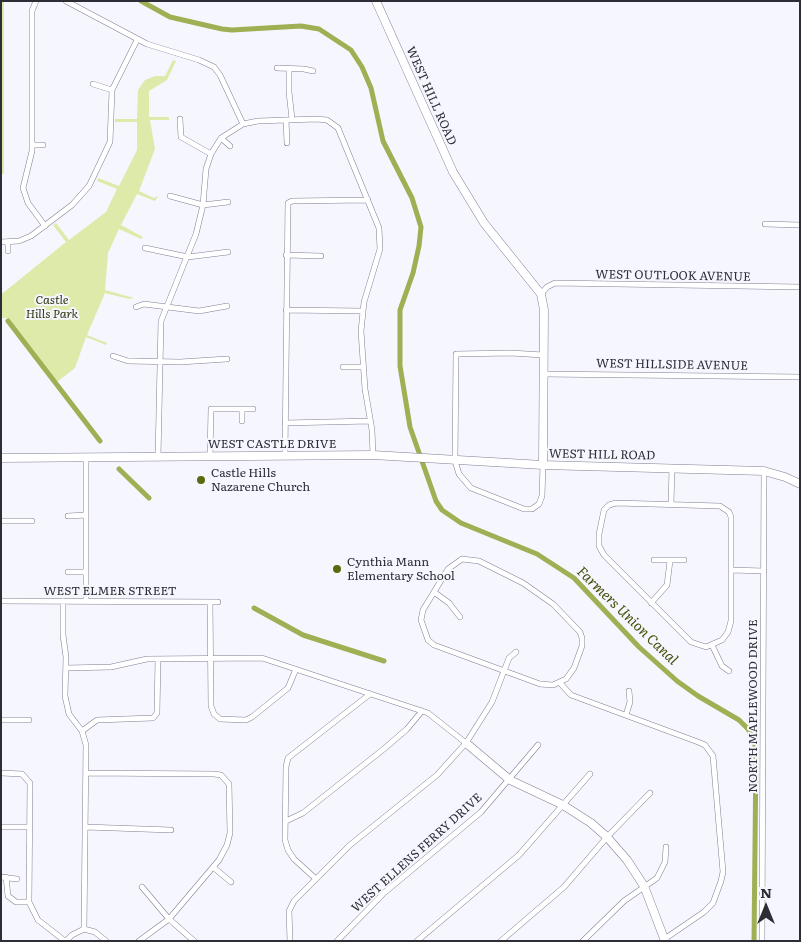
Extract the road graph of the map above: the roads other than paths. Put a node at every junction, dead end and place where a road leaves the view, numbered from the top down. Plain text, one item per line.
1 (36, 1) edge
2 (66, 1) edge
3 (376, 1) edge
4 (137, 40) junction
5 (277, 68) dead end
6 (289, 69) junction
7 (313, 72) dead end
8 (93, 84) dead end
9 (112, 90) junction
10 (180, 119) dead end
11 (286, 120) junction
12 (292, 120) junction
13 (243, 124) junction
14 (221, 138) junction
15 (287, 143) dead end
16 (32, 144) junction
17 (44, 144) dead end
18 (230, 146) dead end
19 (211, 154) junction
20 (170, 196) dead end
21 (368, 200) junction
22 (228, 202) dead end
23 (203, 205) junction
24 (765, 224) dead end
25 (800, 225) edge
26 (45, 226) junction
27 (4, 242) edge
28 (145, 248) dead end
29 (8, 251) dead end
30 (228, 252) dead end
31 (188, 256) junction
32 (286, 256) junction
33 (321, 256) dead end
34 (800, 287) edge
35 (541, 294) junction
36 (227, 306) dead end
37 (165, 307) junction
38 (136, 308) dead end
39 (286, 310) junction
40 (362, 311) junction
41 (543, 355) junction
42 (113, 356) dead end
43 (228, 359) dead end
44 (159, 361) junction
45 (343, 367) dead end
46 (363, 367) junction
47 (543, 374) junction
48 (800, 377) edge
49 (242, 409) junction
50 (253, 409) dead end
51 (242, 421) dead end
52 (370, 421) junction
53 (285, 423) junction
54 (285, 454) junction
55 (373, 455) junction
56 (210, 456) junction
57 (158, 457) junction
58 (1, 458) edge
59 (86, 458) junction
60 (455, 461) junction
61 (543, 465) junction
62 (672, 468) junction
63 (764, 471) junction
64 (800, 484) edge
65 (671, 504) junction
66 (68, 516) dead end
67 (86, 516) junction
68 (1, 521) edge
69 (32, 521) dead end
70 (654, 560) dead end
71 (670, 560) junction
72 (684, 560) dead end
73 (731, 570) junction
74 (764, 571) junction
75 (68, 572) dead end
76 (86, 572) junction
77 (434, 592) junction
78 (1, 601) edge
79 (63, 601) junction
80 (86, 601) junction
81 (210, 602) junction
82 (218, 602) dead end
83 (651, 603) junction
84 (460, 617) dead end
85 (712, 645) junction
86 (516, 652) dead end
87 (158, 658) junction
88 (211, 658) junction
89 (66, 668) junction
90 (296, 669) junction
91 (504, 670) junction
92 (729, 672) dead end
93 (560, 683) junction
94 (629, 690) dead end
95 (370, 694) junction
96 (422, 711) junction
97 (626, 715) junction
98 (1, 720) edge
99 (29, 720) dead end
100 (82, 731) junction
101 (466, 743) junction
102 (538, 745) dead end
103 (1, 773) edge
104 (86, 773) junction
105 (590, 774) dead end
106 (510, 780) junction
107 (650, 793) dead end
108 (563, 805) junction
109 (286, 821) junction
110 (1, 827) edge
111 (30, 827) junction
112 (85, 827) junction
113 (170, 830) dead end
114 (607, 837) junction
115 (666, 847) dead end
116 (213, 867) junction
117 (4, 877) edge
118 (16, 878) dead end
119 (316, 880) junction
120 (231, 882) dead end
121 (644, 886) junction
122 (142, 887) dead end
123 (29, 902) junction
124 (169, 919) junction
125 (84, 929) junction
126 (664, 940) edge
127 (66, 941) edge
128 (106, 941) edge
129 (138, 941) edge
130 (194, 941) edge
131 (290, 941) edge
132 (337, 941) edge
133 (417, 941) edge
134 (501, 941) edge
135 (583, 941) edge
136 (762, 941) edge

1 - 16 street
2 - 4 street
3 - 35 street, WEST HILL ROAD
4 - 9 street
4 - 13 street
5 - 6 street
6 - 7 street
6 - 12 street
8 - 9 street
9 - 26 street
10 - 19 street
11 - 12 street
11 - 13 street
11 - 15 street
12 - 21 street
13 - 14 street
14 - 18 street
14 - 19 street
16 - 17 street
16 - 26 street
19 - 23 street
20 - 23 street
21 - 32 street
21 - 40 street
22 - 23 street
23 - 31 street
24 - 25 street
26 - 27 street
27 - 29 street
28 - 31 street
30 - 31 street
31 - 37 street
32 - 33 street
32 - 39 street
34 - 35 street, WEST OUTLOOK AVENUE
35 - 41 street, WEST HILL ROAD
36 - 37 street
37 - 38 street
37 - 44 street
39 - 40 street
39 - 53 street
40 - 46 street
41 - 47 street, WEST HILL ROAD
41 - 60 street
42 - 44 street
43 - 44 street
44 - 57 street
45 - 46 street
46 - 52 street
47 - 48 street, WEST HILLSIDE AVENUE
47 - 61 street, WEST HILL ROAD
49 - 50 street
49 - 51 street
49 - 56 street
52 - 53 street
52 - 55 street
53 - 54 street
54 - 55 street, WEST CASTLE DRIVE
54 - 56 street, WEST CASTLE DRIVE
55 - 60 street, WEST CASTLE DRIVE
56 - 57 street, WEST CASTLE DRIVE
57 - 59 street, WEST CASTLE DRIVE
58 - 59 street, WEST CASTLE DRIVE
59 - 67 street
60 - 61 street, WEST CASTLE DRIVE
60 - 61 street
61 - 62 street, WEST HILL ROAD
62 - 63 street, WEST HILL ROAD
62 - 65 street
63 - 64 street, WEST HILL ROAD
63 - 74 street, NORTH MAPLEWOOD DRIVE
65 - 73 street
65 - 83 street
66 - 67 street
67 - 76 street
68 - 69 street
70 - 71 street
71 - 72 street
71 - 83 street
73 - 74 street
73 - 85 street
74 - 136 street, NORTH MAPLEWOOD DRIVE
75 - 76 street
76 - 80 street
77 - 84 street
77 - 91 street
77 - 93 street
78 - 79 street, WEST ELMER STREET
79 - 80 street, WEST ELMER STREET
79 - 89 street
80 - 81 street, WEST ELMER STREET
81 - 82 street, WEST ELMER STREET
81 - 88 street
83 - 85 street
85 - 92 street
86 - 91 street
87 - 88 street
87 - 89 street
87 - 100 street
88 - 90 street
88 - 90 street
89 - 100 street
90 - 95 street
91 - 93 street
91 - 101 street
93 - 97 street
94 - 97 street
95 - 96 street
95 - 109 street
96 - 101 street
96 - 109 street
97 - 126 street
98 - 99 street
100 - 104 street
101 - 106 street
101 - 119 street
102 - 106 street, WEST ELLENS FERRY DRIVE
103 - 111 street
104 - 112 street
104 - 116 street
105 - 108 street
106 - 108 street
106 - 132 street, WEST ELLENS FERRY DRIVE
107 - 114 street
108 - 114 street
108 - 133 street
109 - 119 street
110 - 111 street
111 - 123 street
112 - 113 street
112 - 125 street
114 - 121 street
114 - 134 street
115 - 121 street
116 - 120 street
116 - 124 street
117 - 118 street
117 - 123 street
119 - 131 street
121 - 126 street
121 - 135 street
122 - 124 street
123 - 127 street
124 - 129 street
124 - 130 street
125 - 127 street
125 - 128 street

